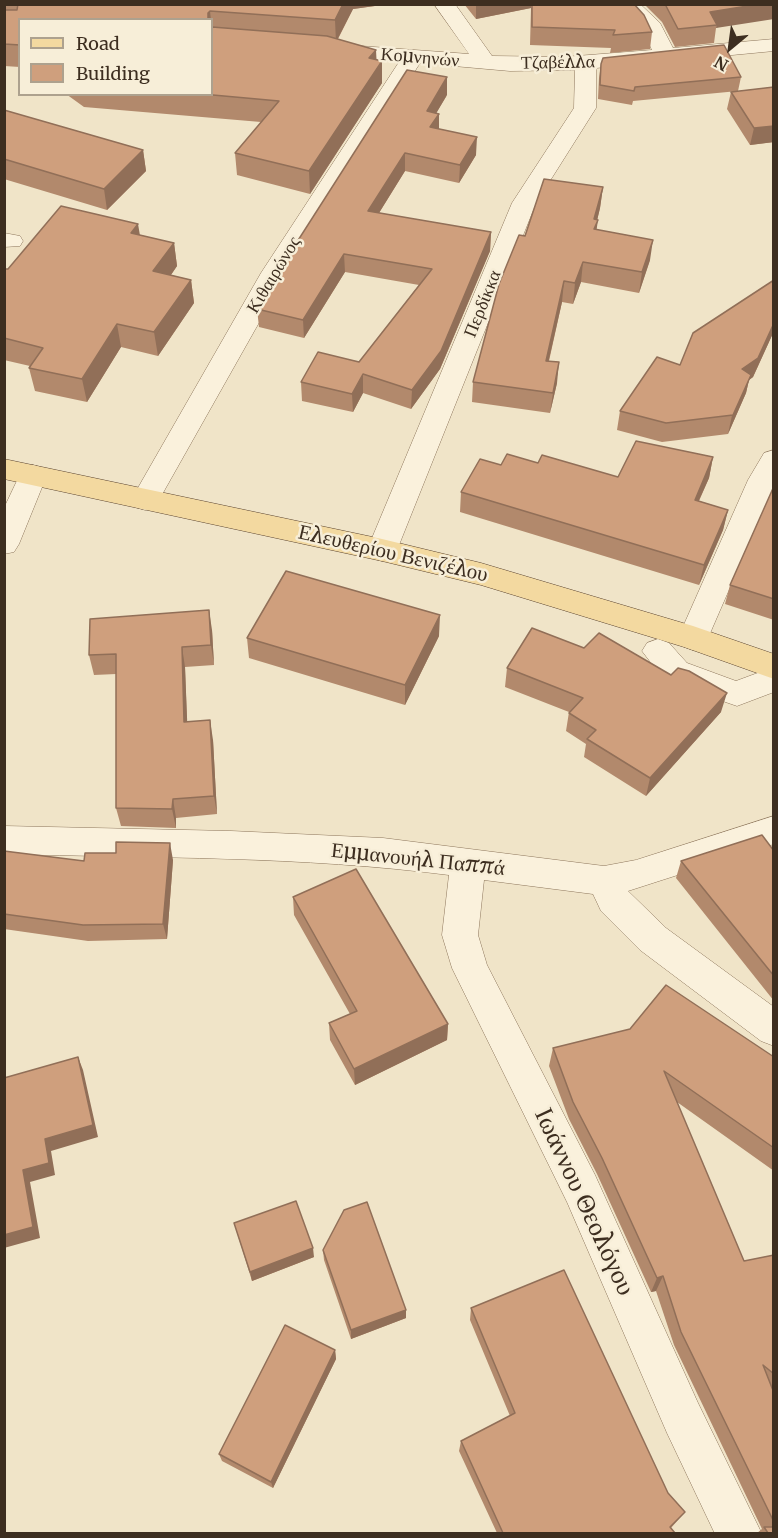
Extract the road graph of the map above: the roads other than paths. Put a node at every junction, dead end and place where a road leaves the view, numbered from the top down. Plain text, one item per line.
1 (444, 4) edge
2 (628, 4) edge
3 (774, 45) edge
4 (318, 49) edge
5 (666, 55) junction
6 (413, 57) junction
7 (486, 63) junction
8 (585, 64) junction
9 (774, 460) edge
10 (19, 472) edge
11 (145, 500) junction
12 (4, 544) edge
13 (382, 550) junction
14 (693, 638) junction
15 (658, 651) dead end
16 (768, 675) edge
17 (774, 830) edge
18 (4, 840) edge
19 (468, 863) junction
20 (604, 881) junction
21 (774, 1029) edge
22 (740, 1533) edge

1 - 7 street
2 - 5 street
3 - 5 street, Τζαβέλλα
4 - 6 street, Κομνηνών
5 - 8 street, Τζαβέλλα
6 - 7 street, Κομνηνών
6 - 11 street, Κιθαιρώνος
7 - 8 street, Τζαβέλλα
8 - 13 street, Περδίκκα
9 - 14 street
10 - 11 main road, Ελευθερίου Βενιζέλου
10 - 12 street
11 - 13 main road, Ελευθερίου Βενιζέλου
13 - 14 main road, Ελευθερίου Βενιζέλου
14 - 16 main road, Ελευθερίου Βενιζέλου
15 - 16 street
17 - 20 street
18 - 19 street, Εμμανουήλ Παππά
19 - 20 street, Εμμανουήλ Παππά
19 - 22 street, Ιωάννου Θεολόγου
20 - 21 street

